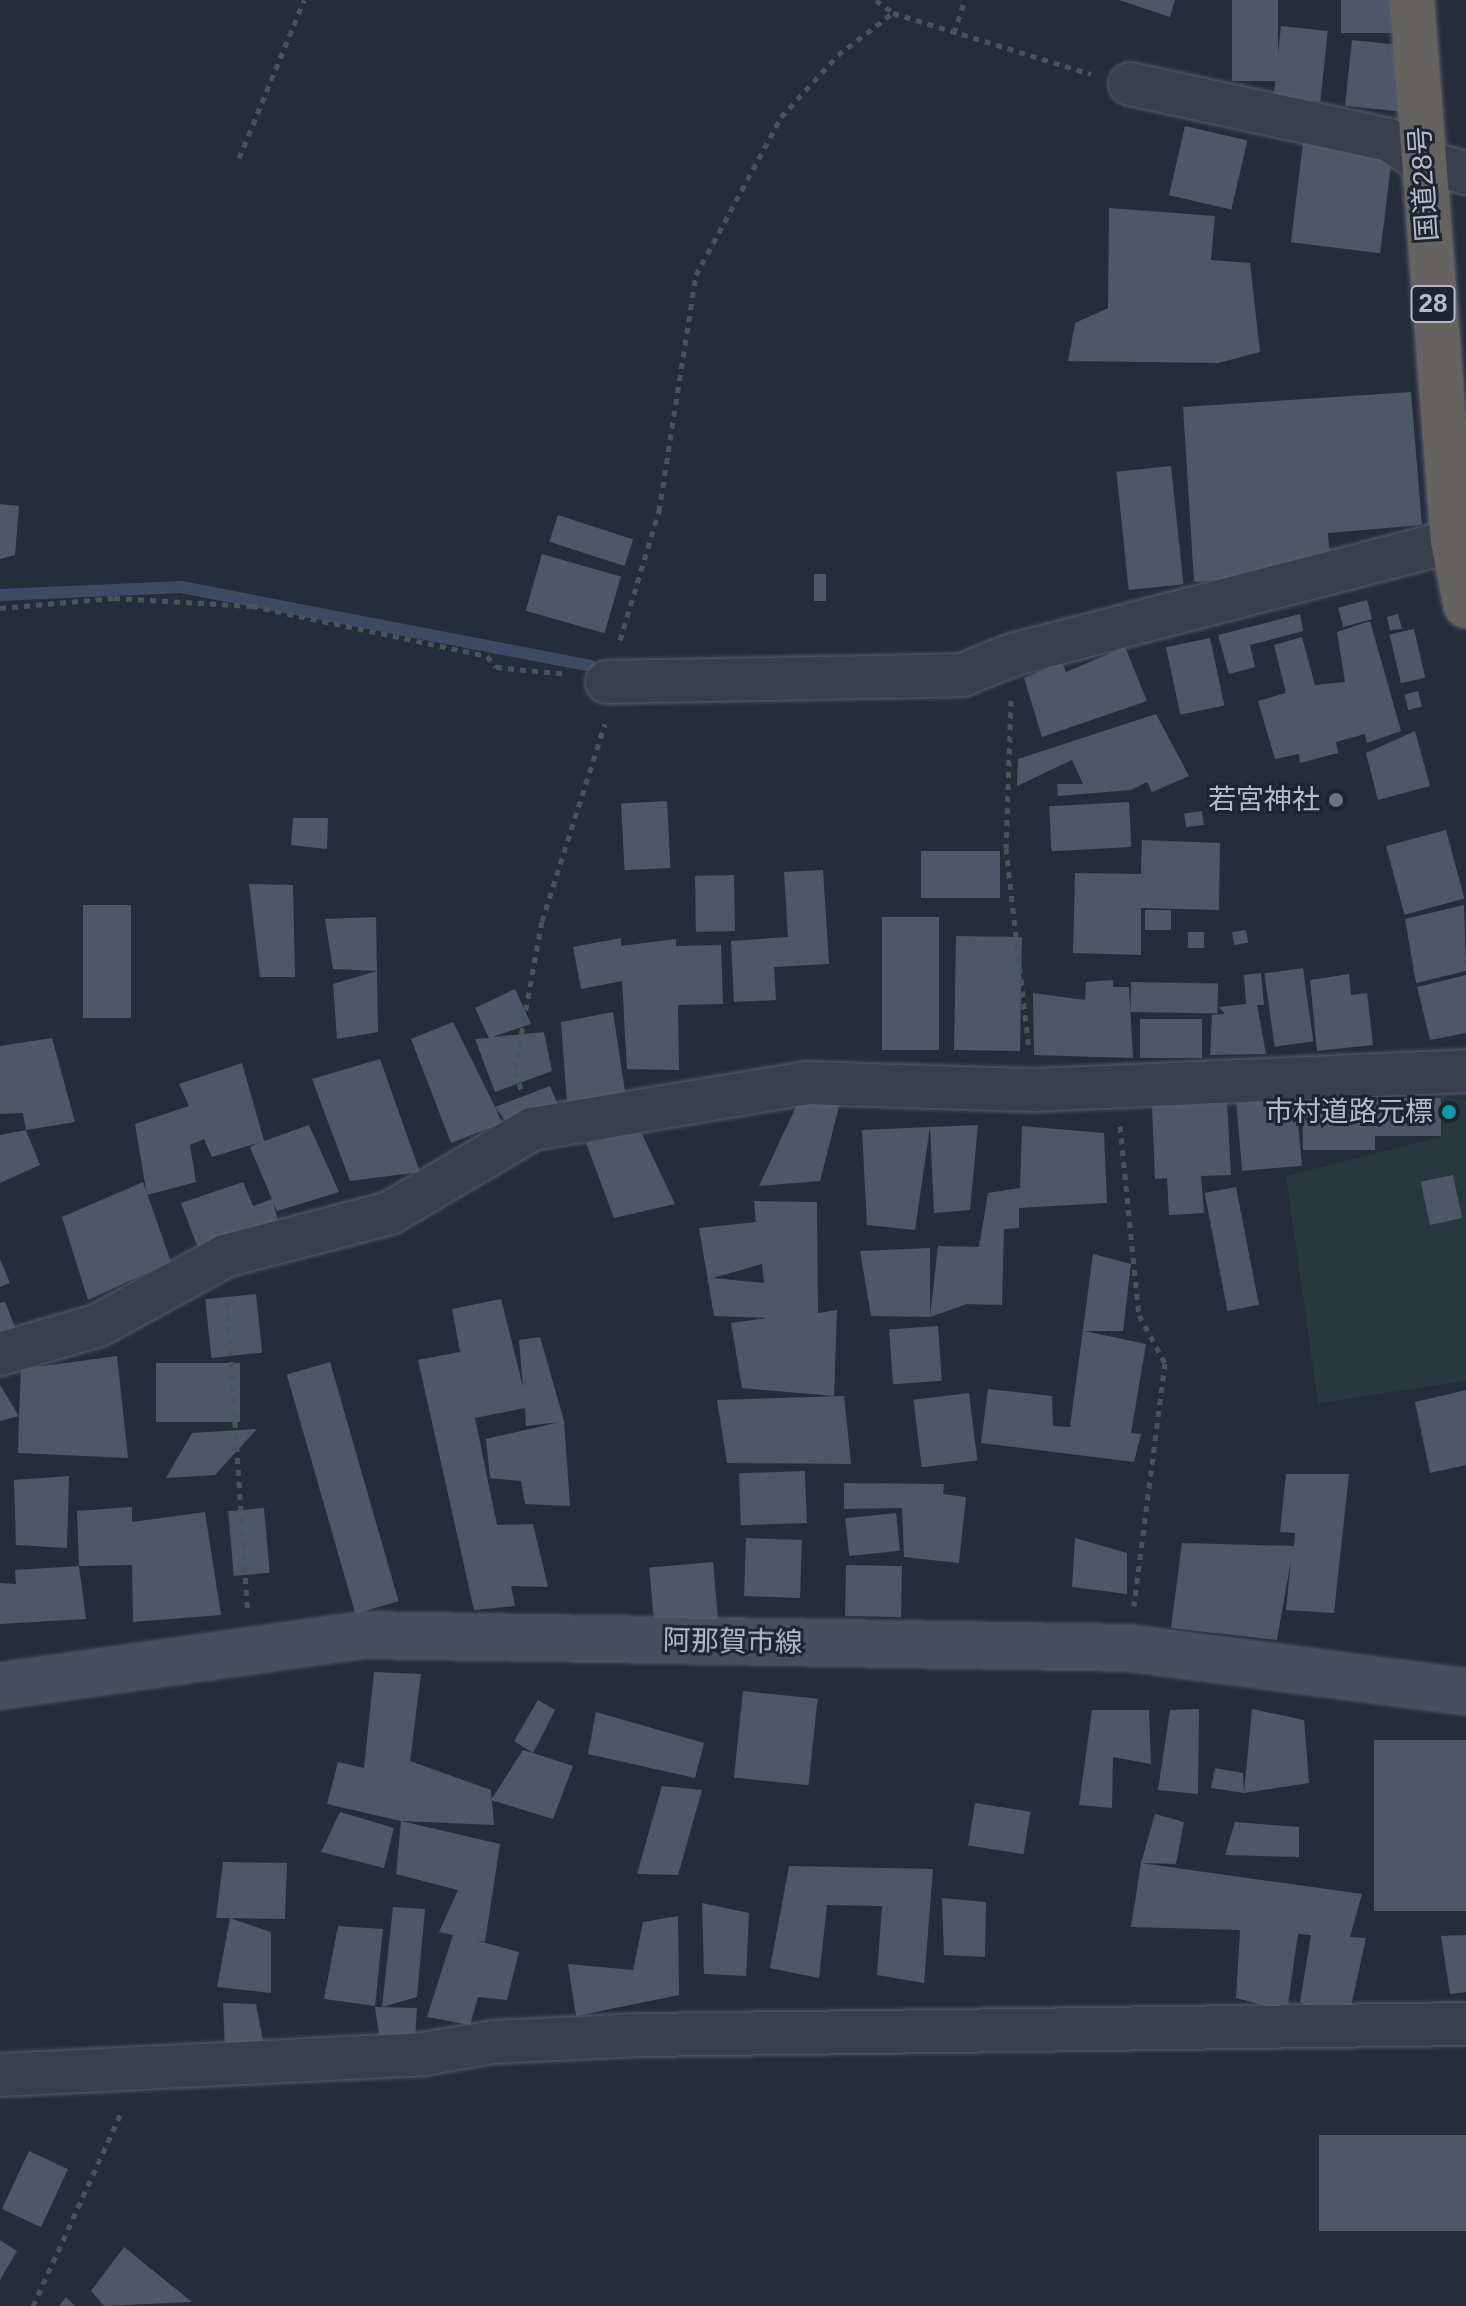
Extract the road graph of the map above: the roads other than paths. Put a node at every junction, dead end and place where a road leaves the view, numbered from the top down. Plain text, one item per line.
1 (1412, 0) edge
2 (1130, 84) road end
3 (1421, 161) junction
4 (1466, 173) edge
5 (1453, 541) junction
6 (1466, 606) edge
7 (607, 682) road end
8 (1466, 1071) edge
9 (0, 1354) edge
10 (0, 1686) edge
11 (1466, 1692) edge
12 (1466, 2024) edge
13 (0, 2075) edge

1 - 3 highway, 国道28号 / 28
2 - 3 street
3 - 4 street
3 - 5 highway, 国道28号 / 28
5 - 6 highway, 国道28号 / 28
5 - 7 street
8 - 9 street
10 - 11 main road, 阿那賀市線
12 - 13 street

